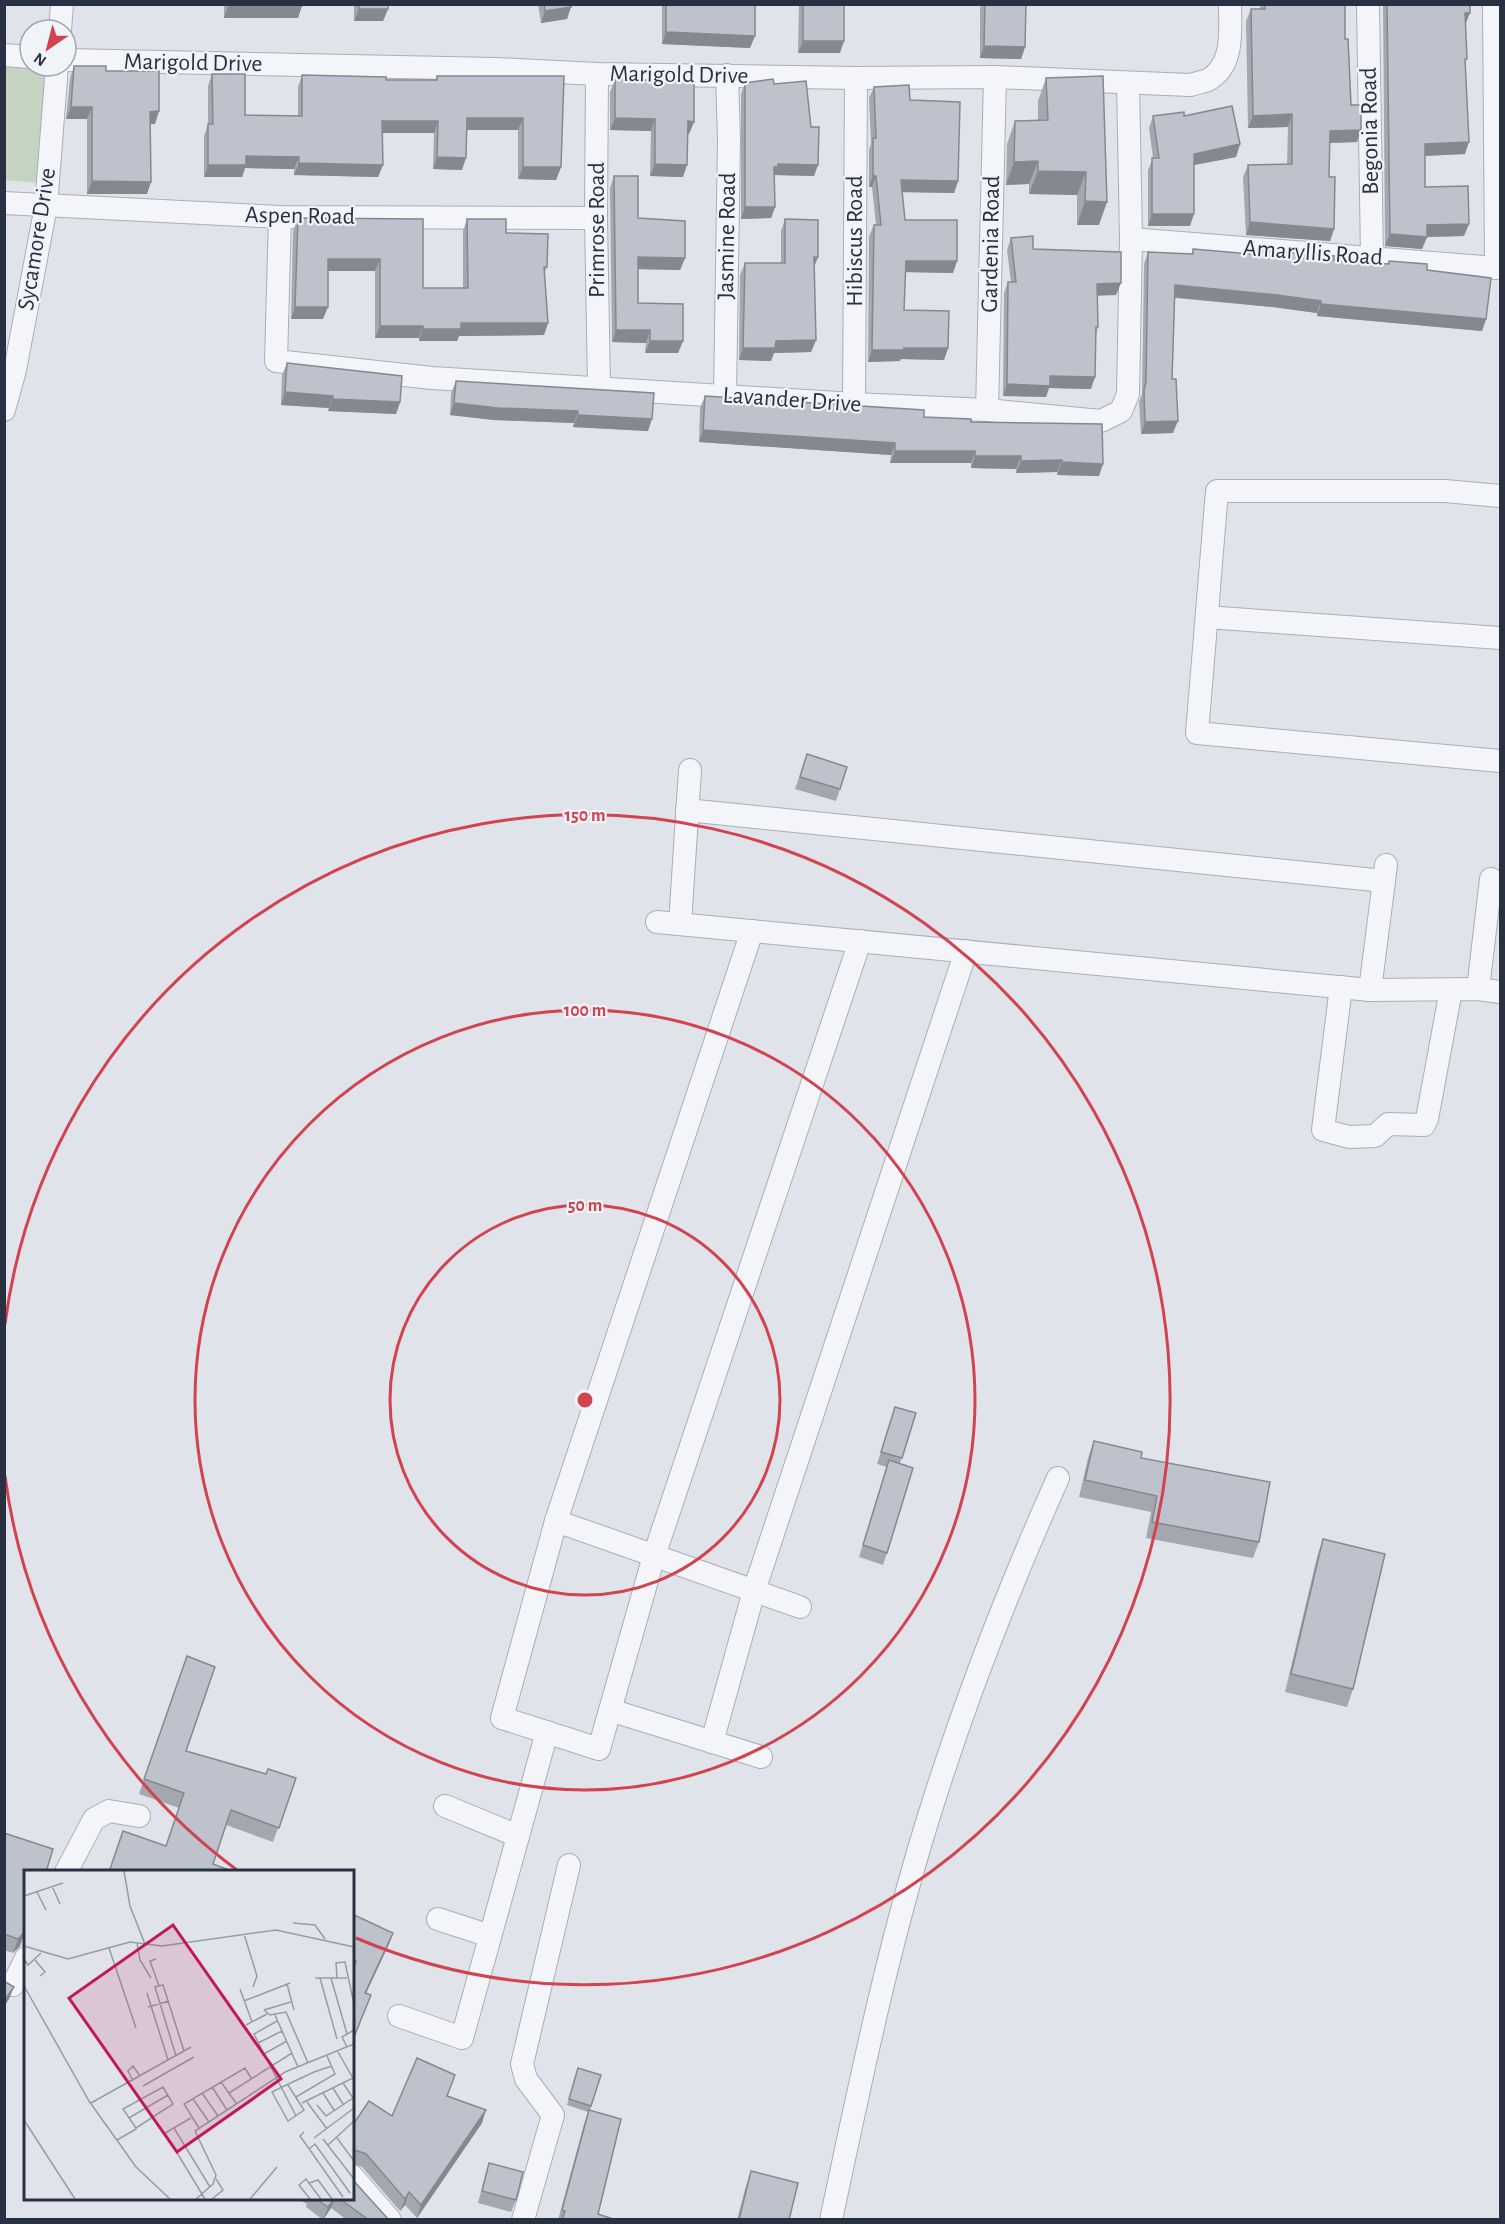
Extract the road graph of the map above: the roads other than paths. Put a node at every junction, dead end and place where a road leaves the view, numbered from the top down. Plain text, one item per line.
1 (1230, 4) edge
2 (1368, 4) edge
3 (1494, 4) edge
4 (78, 60) edge
5 (597, 74) junction
6 (727, 75) junction
7 (995, 77) junction
8 (56, 78) edge
9 (856, 78) junction
10 (1128, 82) junction
11 (4, 203) edge
12 (46, 206) junction
13 (280, 217) junction
14 (596, 218) junction
15 (1131, 239) junction
16 (1371, 258) junction
17 (10, 370) edge
18 (599, 387) junction
19 (725, 396) junction
20 (854, 404) junction
21 (4, 410) edge
22 (987, 410) junction
23 (1500, 496) edge
24 (1207, 617) junction
25 (1500, 638) edge
26 (1500, 761) edge
27 (690, 770) dead end
28 (687, 810) junction
29 (1491, 879) dead end
30 (657, 922) dead end
31 (680, 924) junction
32 (752, 931) junction
33 (860, 941) junction
34 (966, 951) junction
35 (1341, 987) junction
36 (1370, 990) junction
37 (1450, 990) junction
38 (1490, 991) edge
39 (1058, 1478) dead end
40 (556, 1521) junction
41 (654, 1556) junction
42 (754, 1591) junction
43 (800, 1607) dead end
44 (610, 1710) junction
45 (547, 1732) junction
46 (712, 1742) junction
47 (761, 1756) dead end
48 (445, 1806) dead end
49 (139, 1816) dead end
50 (518, 1836) junction
51 (569, 1865) dead end
52 (67, 1870) edge
53 (438, 1919) dead end
54 (490, 1936) junction
55 (24, 1963) edge
56 (14, 1986) edge
57 (399, 2016) dead end
58 (354, 2178) edge
59 (390, 2220) edge
60 (523, 2220) edge
61 (831, 2220) edge

1 - 10 street, Marigold Drive
2 - 16 street, Begonia Road
3 - 16 street, Amaryllis Road
4 - 5 street, Marigold Drive
5 - 6 street, Marigold Drive
5 - 14 street, Primrose Road
6 - 9 street, Marigold Drive
6 - 19 street, Jasmine Road
7 - 9 street, Marigold Drive
7 - 10 street, Marigold Drive
7 - 22 street, Gardenia Road
8 - 12 street, Sycamore Drive
9 - 20 street, Hibiscus Road
10 - 15 street, Lavander Drive
11 - 12 street, Aspen Road
12 - 13 street, Aspen Road
12 - 17 street, Sycamore Drive
13 - 14 street, Aspen Road
13 - 18 street, Lavander Drive
14 - 18 street, Primrose Road
15 - 16 street, Amaryllis Road
15 - 22 street, Lavander Drive
17 - 21 street, Sycamore Drive
18 - 19 street, Lavander Drive
19 - 20 street, Lavander Drive
20 - 22 street, Lavander Drive
23 - 24 street
24 - 25 street
24 - 26 street
27 - 28 street
28 - 31 street
28 - 36 street
29 - 38 street
30 - 31 street
31 - 32 street
32 - 33 street
32 - 40 street
33 - 34 street
33 - 41 street
34 - 35 street
34 - 42 street
35 - 36 street
35 - 37 street
36 - 37 street
37 - 38 street
39 - 61 street
40 - 41 street
40 - 45 street
41 - 42 street
41 - 44 street
42 - 43 street
42 - 46 street
44 - 45 street
44 - 46 street
45 - 50 street
46 - 47 street
48 - 50 street
49 - 52 street
50 - 54 street
51 - 60 street
53 - 54 street
54 - 57 street
55 - 56 street
58 - 59 street

